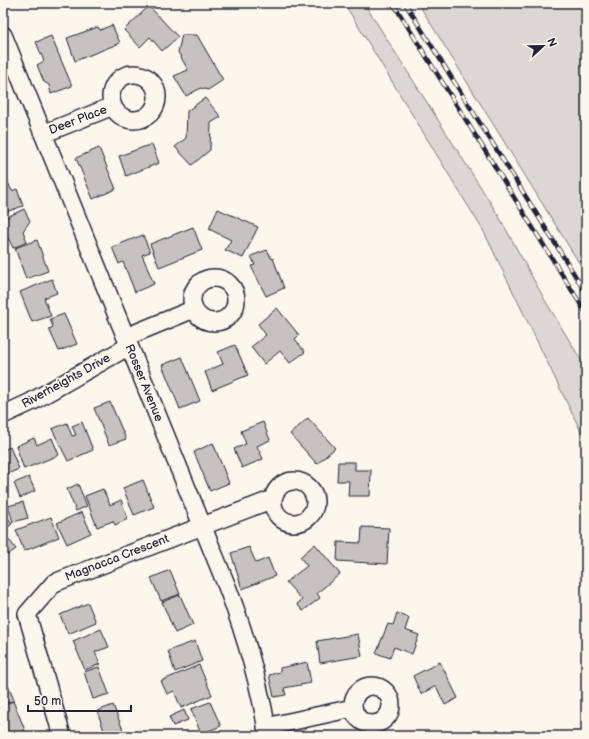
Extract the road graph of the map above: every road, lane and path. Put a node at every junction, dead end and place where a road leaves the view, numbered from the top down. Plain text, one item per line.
1 (3, 35) edge
2 (113, 106) dead end
3 (43, 134) junction
4 (194, 309) dead end
5 (128, 342) junction
6 (3, 415) edge
7 (273, 499) dead end
8 (202, 526) junction
9 (353, 708) dead end
10 (267, 732) edge
11 (62, 736) edge

1 - 3 street, Rosser Avenue
2 - 3 street, Deer Place
3 - 5 street, Rosser Avenue
4 - 5 street, Riverheights Drive
5 - 6 street, Riverheights Drive
5 - 8 street, Rosser Avenue
7 - 8 street
8 - 10 street, Rosser Avenue
8 - 11 street, Magnacca Crescent
9 - 10 street

